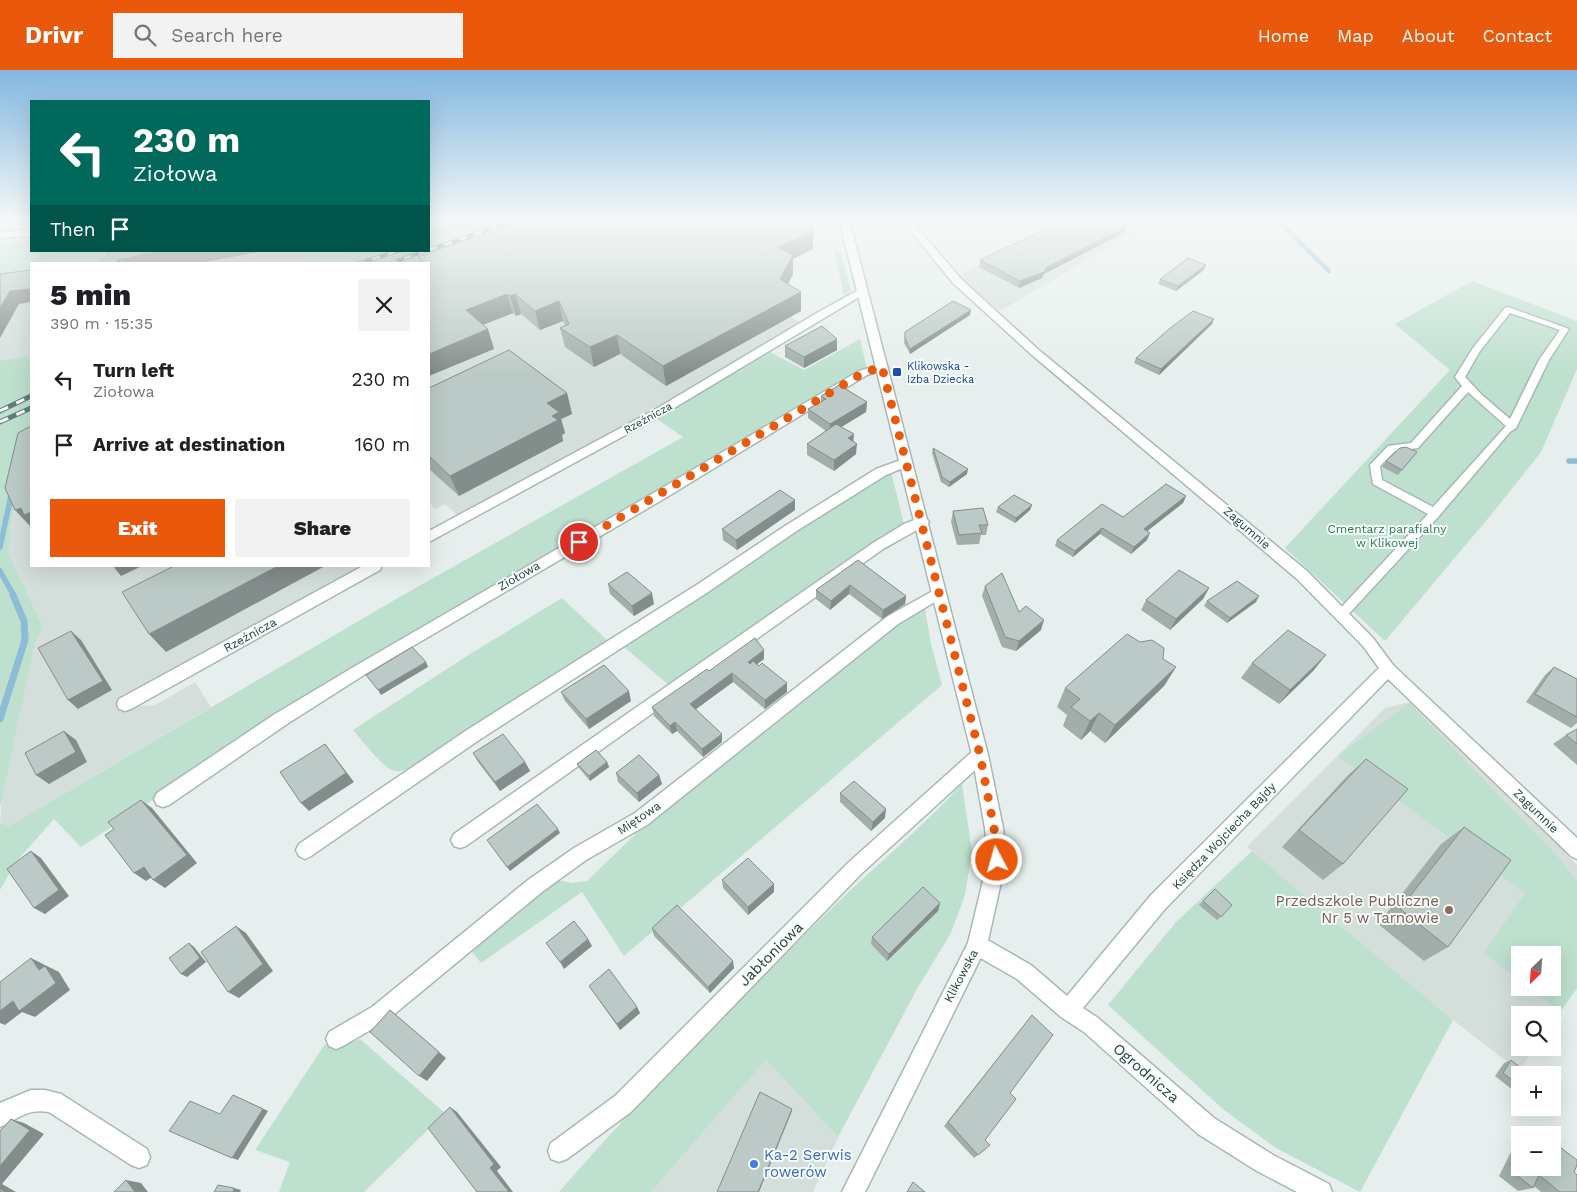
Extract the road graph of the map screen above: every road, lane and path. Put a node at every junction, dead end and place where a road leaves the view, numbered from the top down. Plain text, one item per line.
1 (857, 271) edge
2 (949, 271) edge
3 (862, 291) junction
4 (882, 367) junction
5 (1468, 387) junction
6 (1512, 426) junction
7 (906, 462) junction
8 (1435, 512) junction
9 (922, 522) junction
10 (430, 536) edge
11 (373, 567) edge
12 (938, 593) junction
13 (1341, 615) junction
14 (1388, 669) junction
15 (125, 704) dead end
16 (980, 755) junction
17 (164, 799) dead end
18 (460, 840) dead end
19 (305, 850) dead end
20 (1577, 850) edge
21 (977, 945) junction
22 (1068, 1010) junction
23 (336, 1039) dead end
24 (0, 1116) edge
25 (559, 1150) dead end
26 (139, 1157) dead end
27 (853, 1192) edge
28 (1321, 1192) edge

1 - 3 street, Klikowska
2 - 13 street, Zagumnie
3 - 4 street, Klikowska
3 - 10 street, Rzeźnicza
4 - 7 street, Klikowska
4 - 17 street, Ziołowa
5 - 6 street
5 - 6 street
5 - 8 street
6 - 8 street
7 - 9 street, Klikowska
7 - 19 street
8 - 13 street
9 - 12 street, Klikowska
9 - 18 street
11 - 15 street, Rzeźnicza
12 - 16 street, Klikowska
12 - 23 street, Miętowa
13 - 14 street, Zagumnie
14 - 20 street, Zagumnie
14 - 22 street, Księdza Wojciecha Bajdy
16 - 21 street, Klikowska
16 - 25 street, Jabłoniowa
21 - 22 street, Ogrodnicza
21 - 27 street, Klikowska
22 - 28 street, Ogrodnicza
24 - 26 street

